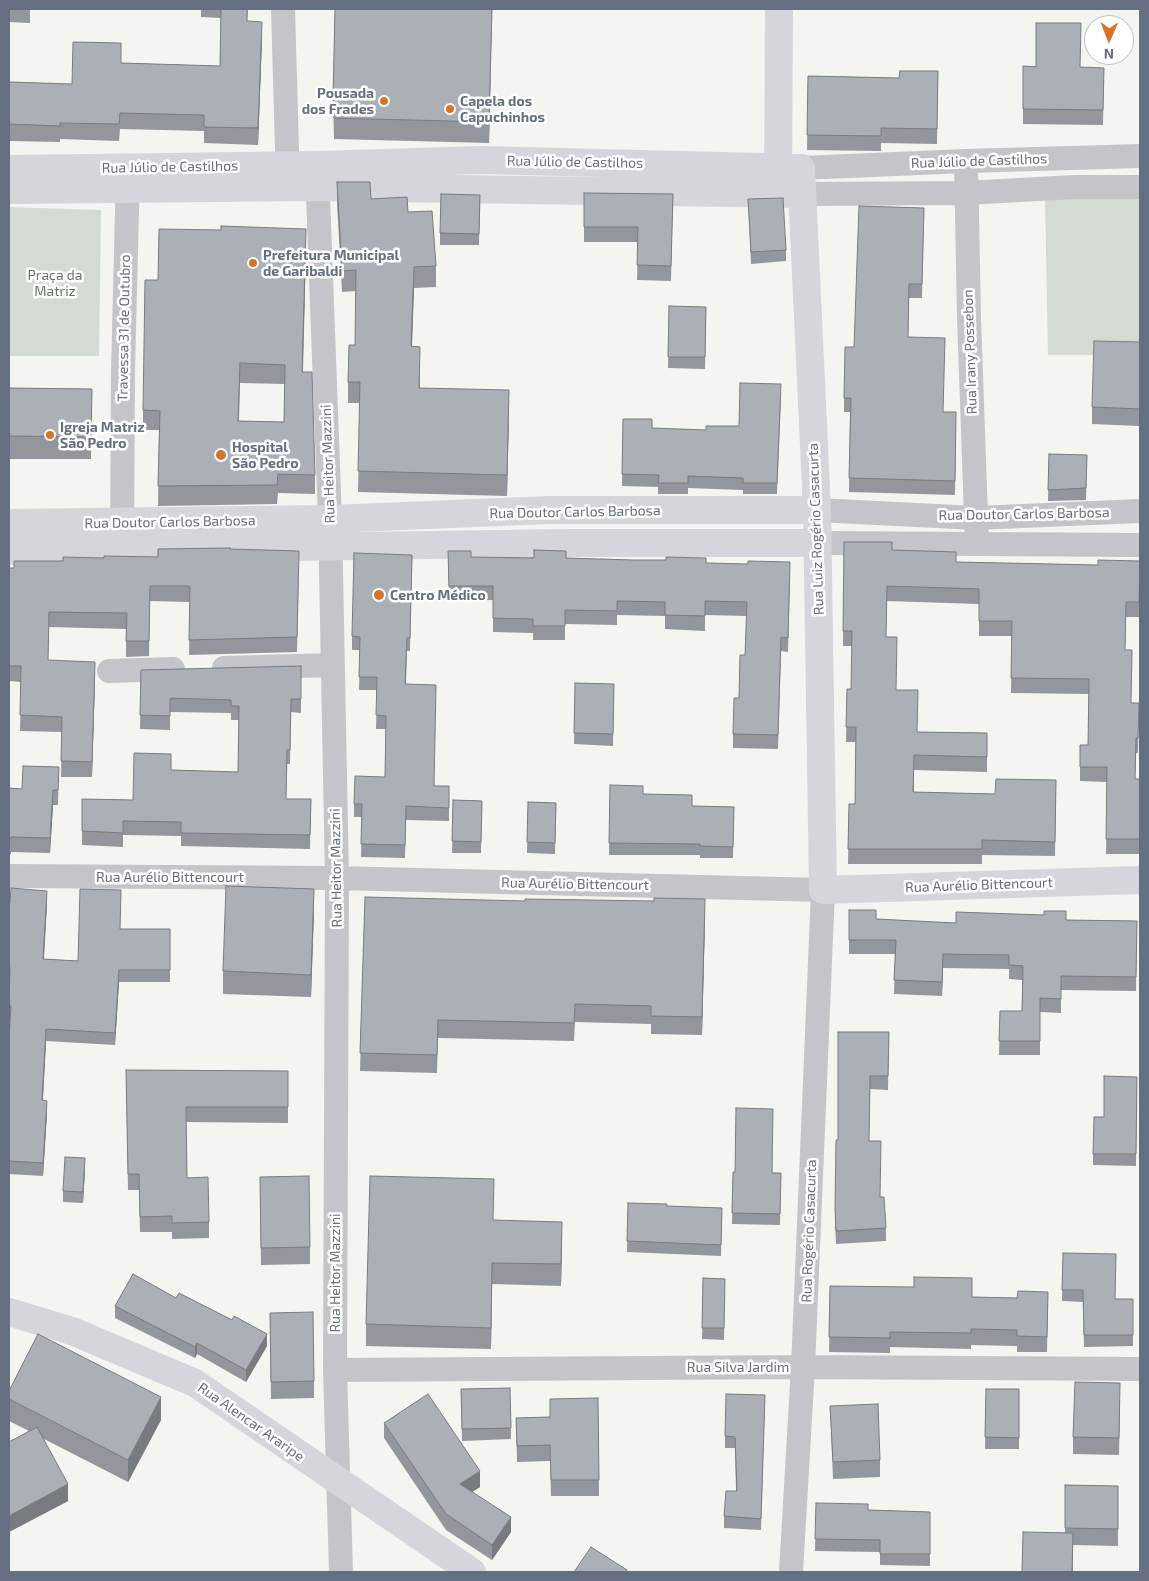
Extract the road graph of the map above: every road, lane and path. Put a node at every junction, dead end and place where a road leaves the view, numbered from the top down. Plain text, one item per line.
1 (283, 9) edge
2 (779, 9) edge
3 (1140, 156) edge
4 (966, 161) junction
5 (9, 169) edge
6 (287, 176) junction
7 (317, 176) junction
8 (128, 179) junction
9 (790, 181) junction
10 (1140, 187) edge
11 (9, 190) edge
12 (966, 192) junction
13 (565, 510) junction
14 (817, 510) junction
15 (1140, 511) edge
16 (976, 518) junction
17 (330, 519) junction
18 (9, 523) edge
19 (122, 536) junction
20 (567, 543) junction
21 (818, 543) junction
22 (977, 544) junction
23 (1140, 545) edge
24 (330, 546) junction
25 (9, 550) edge
26 (332, 665) junction
27 (109, 671) dead end
28 (9, 876) edge
29 (337, 878) junction
30 (1140, 880) edge
31 (823, 890) junction
32 (9, 1312) edge
33 (803, 1367) junction
34 (1140, 1369) edge
35 (335, 1370) junction
36 (339, 1483) junction
37 (341, 1572) edge
38 (472, 1572) edge
39 (791, 1572) edge

1 - 6 street
2 - 9 street, Rua Luiz Rogério Casacurta
3 - 4 street, Rua Júlio de Castilhos
4 - 9 street, Rua Júlio de Castilhos
4 - 12 street, Rua Irany Possebon
5 - 8 street, Rua Júlio de Castilhos
6 - 7 street, Rua Júlio de Castilhos
6 - 8 street, Rua Júlio de Castilhos
7 - 9 street, Rua Júlio de Castilhos
7 - 17 street, Rua Heitor Mazzini
8 - 11 street, Rua Júlio de Castilhos
8 - 19 street, Travessa 31 de Outubro
9 - 12 street, Rua Júlio de Castilhos
9 - 14 street, Rua Luiz Rogério Casacurta
10 - 12 street, Rua Júlio de Castilhos
12 - 16 street, Rua Irany Possebon
13 - 14 street, Rua Doutor Carlos Barbosa
13 - 17 street, Rua Doutor Carlos Barbosa
13 - 20 street
14 - 16 street, Rua Doutor Carlos Barbosa
14 - 21 street, Rua Luiz Rogério Casacurta
15 - 16 street, Rua Doutor Carlos Barbosa
16 - 22 street, Rua Irany Possebon
17 - 19 street, Rua Doutor Carlos Barbosa
17 - 24 street, Rua Heitor Mazzini
18 - 19 street, Rua Doutor Carlos Barbosa
19 - 24 street, Rua Doutor Carlos Barbosa
19 - 25 street, Rua Doutor Carlos Barbosa
20 - 21 street, Rua Doutor Carlos Barbosa
20 - 24 street, Rua Doutor Carlos Barbosa
21 - 22 street, Rua Doutor Carlos Barbosa
21 - 31 street, Rua Luiz Rogério Casacurta
22 - 23 street, Rua Doutor Carlos Barbosa
24 - 26 street, Rua Heitor Mazzini
26 - 27 street
26 - 29 street, Rua Heitor Mazzini
28 - 29 street, Rua Aurélio Bittencourt
29 - 31 street, Rua Aurélio Bittencourt
29 - 35 street, Rua Heitor Mazzini
30 - 31 street, Rua Aurélio Bittencourt
31 - 33 street, Rua Rogério Casacurta
32 - 36 street, Rua Alencar Araripe
33 - 34 street, Rua Silva Jardim
33 - 35 street, Rua Silva Jardim
33 - 39 street, Rua Rogério Casacurta
35 - 36 street, Rua Heitor Mazzini
36 - 37 street, Rua Heitor Mazzini
36 - 38 street, Rua Alencar Araripe

